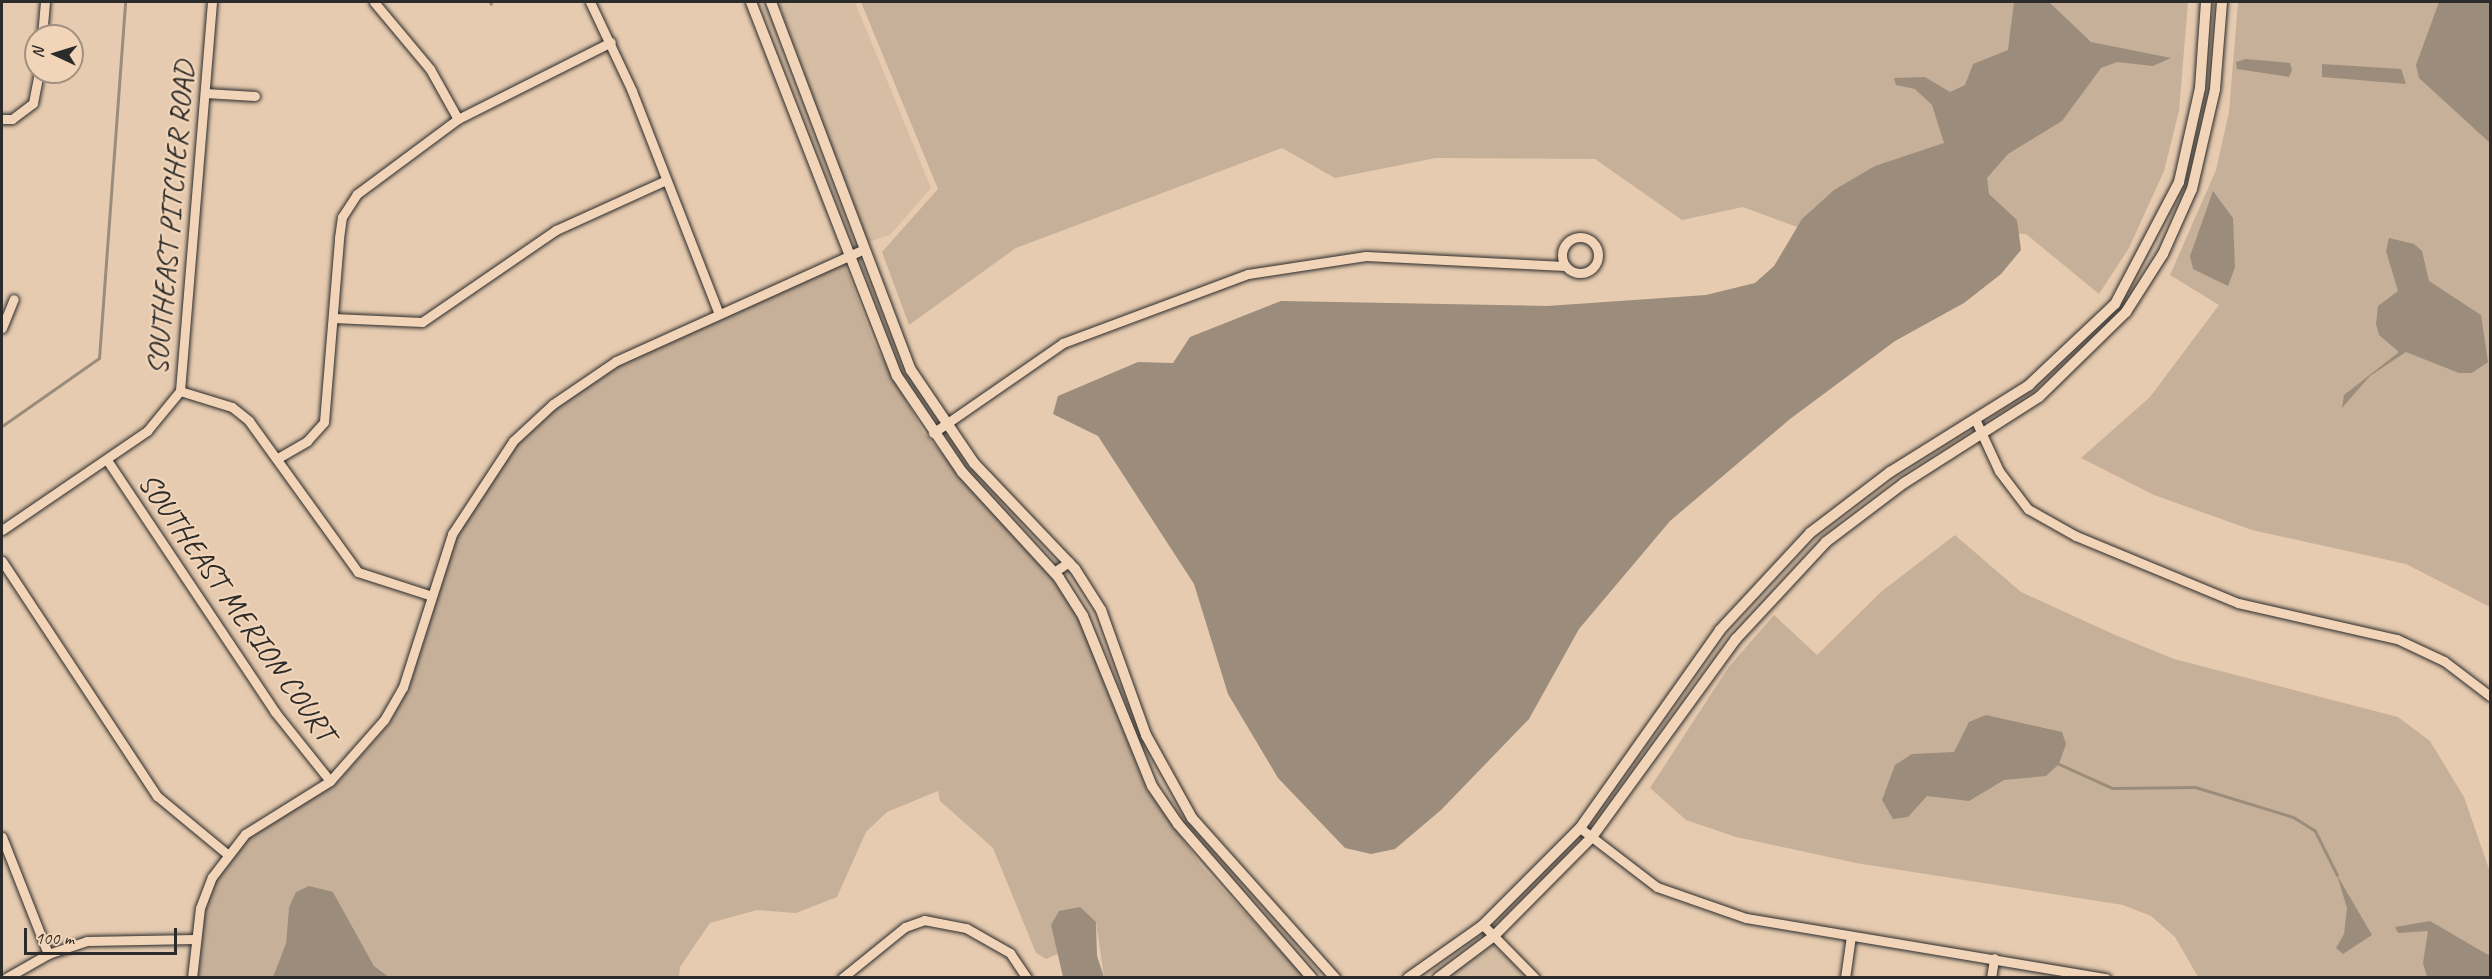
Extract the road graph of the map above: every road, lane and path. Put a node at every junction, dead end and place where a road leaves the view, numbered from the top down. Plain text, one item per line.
1 (45, 2) edge
2 (212, 2) edge
3 (374, 2) edge
4 (590, 2) edge
5 (752, 2) edge
6 (771, 2) edge
7 (2206, 2) edge
8 (2222, 2) edge
9 (43, 24) edge
10 (610, 42) junction
11 (798, 79) junction
12 (783, 83) junction
13 (37, 84) edge
14 (205, 93) junction
15 (255, 96) dead end
16 (2, 119) edge
17 (458, 119) junction
18 (664, 181) junction
19 (862, 250) junction
20 (847, 255) junction
21 (1565, 266) junction
22 (14, 299) dead end
23 (719, 314) junction
24 (333, 318) junction
25 (2, 328) edge
26 (180, 391) junction
27 (1975, 419) junction
28 (946, 423) junction
29 (933, 434) junction
30 (1984, 437) junction
31 (278, 458) junction
32 (107, 460) junction
33 (2, 530) edge
34 (2, 561) edge
35 (1069, 562) junction
36 (1054, 572) junction
37 (429, 595) junction
38 (2490, 696) edge
39 (1146, 735) junction
40 (1130, 740) junction
41 (330, 781) junction
42 (1580, 828) junction
43 (2, 837) edge
44 (1592, 837) junction
45 (226, 853) junction
46 (1243, 880) junction
47 (1232, 891) junction
48 (1483, 925) junction
49 (1494, 936) junction
50 (1851, 936) junction
51 (195, 939) junction
52 (48, 954) junction
53 (1994, 958) junction
54 (6, 978) edge
55 (192, 978) edge
56 (842, 978) edge
57 (1027, 978) edge
58 (1312, 978) edge
59 (1335, 978) edge
60 (1408, 978) edge
61 (1438, 978) edge
62 (1535, 978) edge
63 (1845, 978) edge
64 (1991, 978) edge
65 (2106, 978) edge

1 - 9 street
2 - 14 street, SOUTHEAST PITCHER ROAD
3 - 17 street
4 - 10 street
5 - 12 street
6 - 11 street
7 - 27 street
8 - 30 street
10 - 17 street
10 - 18 street
11 - 12 street
11 - 19 street
12 - 20 street
13 - 16 street
14 - 15 street
14 - 26 street, SOUTHEAST PITCHER ROAD
17 - 24 street
18 - 23 street
18 - 24 street
19 - 20 street
19 - 28 street
20 - 23 street
20 - 29 street
21 - 21 street
21 - 28 street
22 - 25 street
23 - 37 street
24 - 31 street
26 - 31 street
26 - 32 street, SOUTHEAST PITCHER ROAD
27 - 30 street
27 - 42 street
28 - 29 street
28 - 35 street
29 - 36 street
30 - 38 street
30 - 44 street
31 - 37 street
32 - 33 street, SOUTHEAST PITCHER ROAD
32 - 41 street, SOUTHEAST MERION COURT
34 - 45 street
35 - 36 street
35 - 39 street
36 - 40 street
37 - 41 street
39 - 40 street
39 - 46 street
40 - 47 street
41 - 45 street
42 - 44 street
42 - 48 street
43 - 52 street
44 - 49 street
44 - 50 street
45 - 51 street
46 - 47 street
46 - 59 street
47 - 58 street
48 - 49 street
48 - 60 street
49 - 61 street
49 - 62 street
50 - 53 street
50 - 63 street
51 - 52 street
51 - 55 street
52 - 54 street
53 - 64 street
53 - 65 street
56 - 57 street

